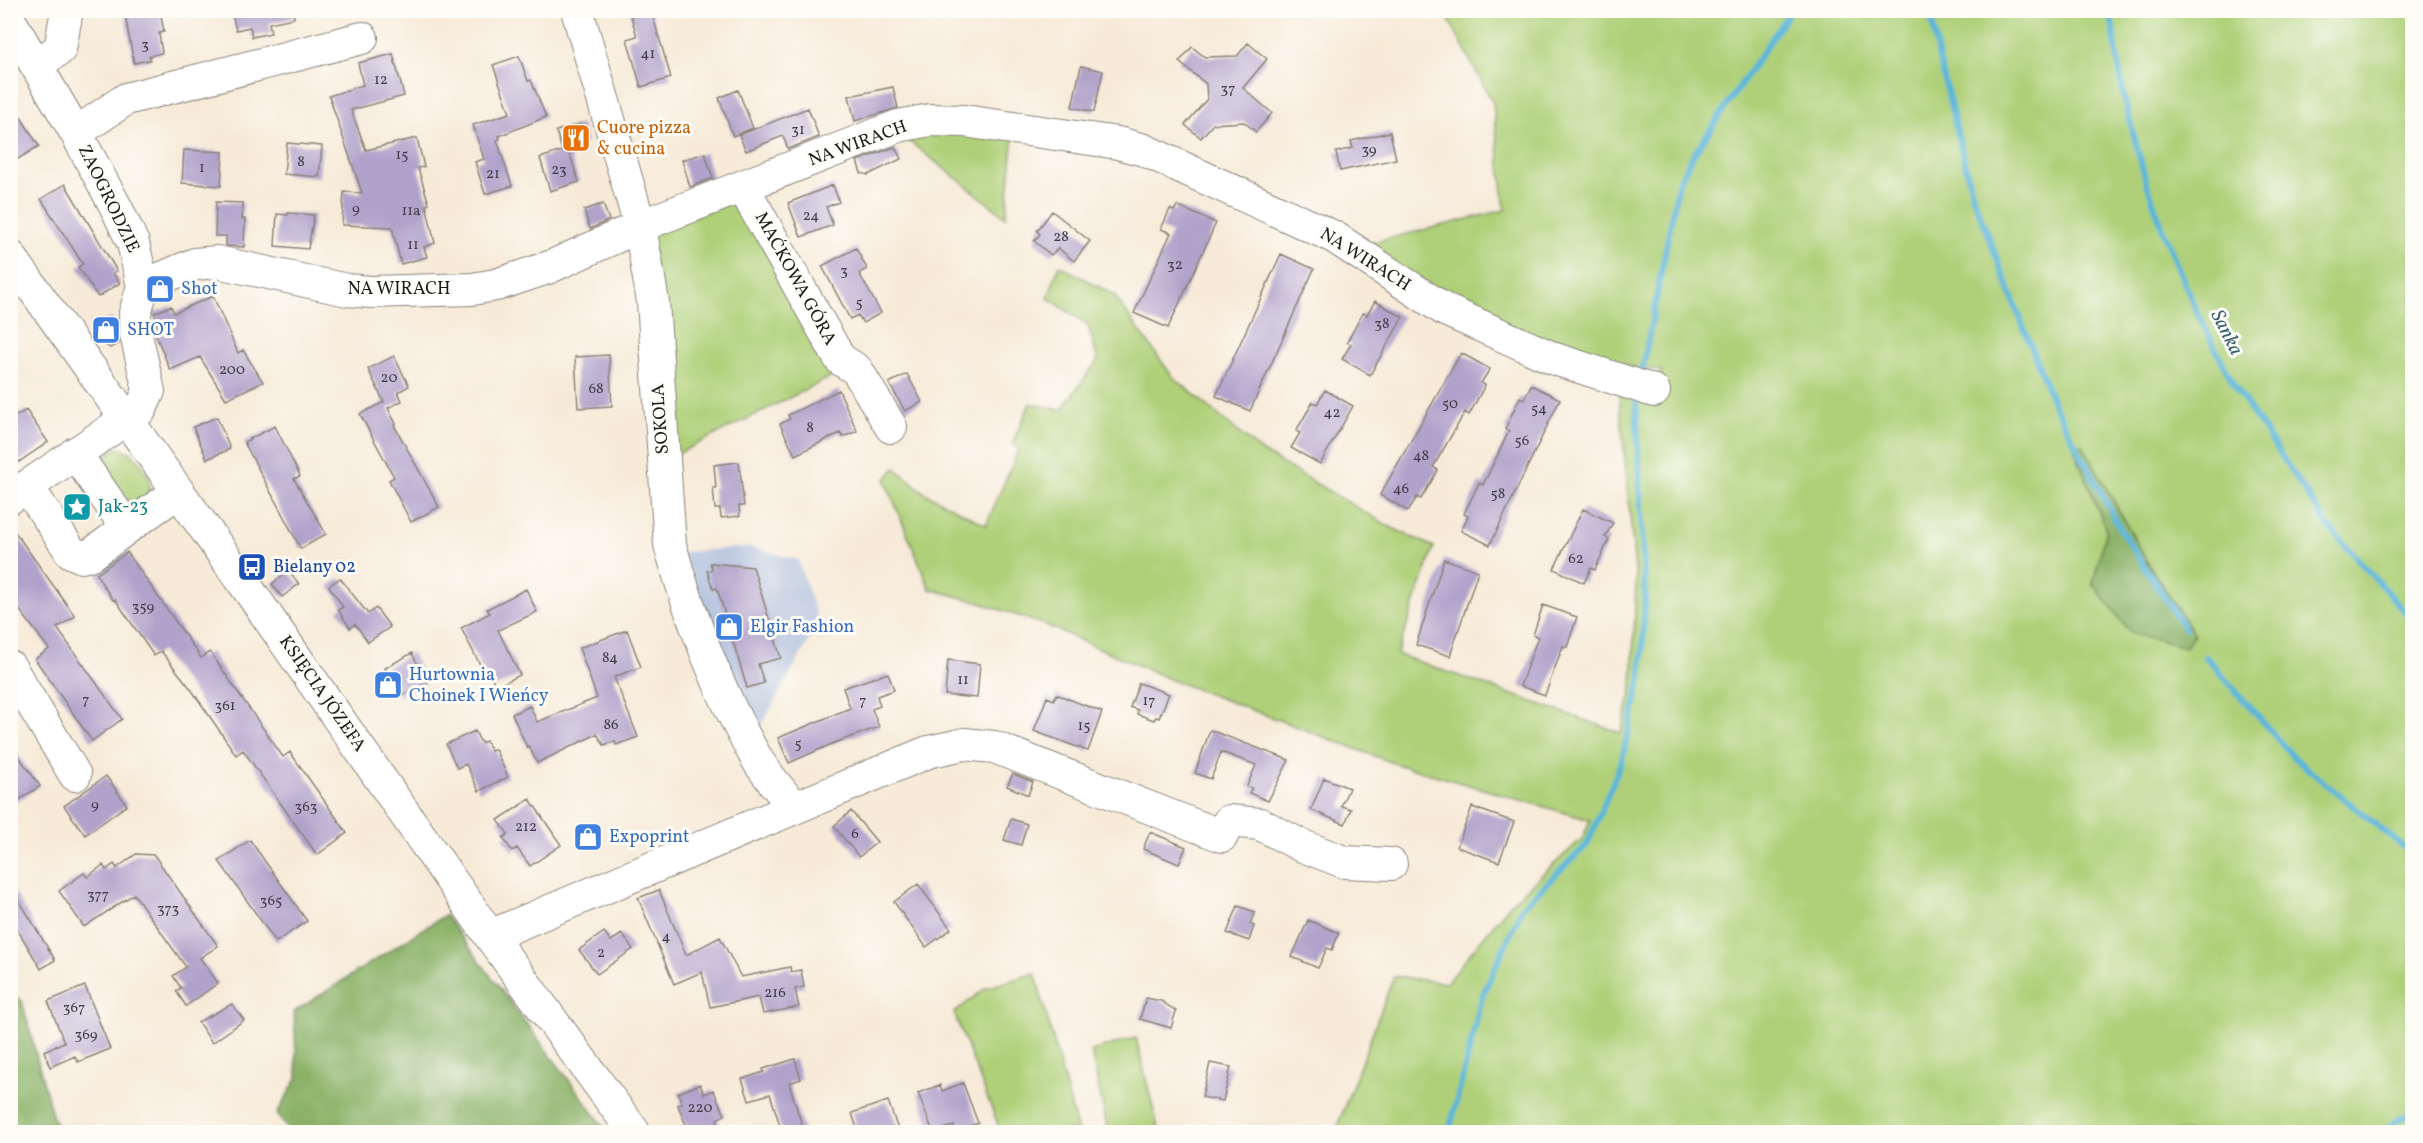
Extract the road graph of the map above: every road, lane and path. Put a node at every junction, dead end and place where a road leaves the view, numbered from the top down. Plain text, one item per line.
1 (67, 10) edge
2 (577, 10) edge
3 (10, 21) edge
4 (362, 38) dead end
5 (37, 64) junction
6 (76, 133) junction
7 (743, 187) junction
8 (640, 226) junction
9 (10, 256) edge
10 (143, 286) junction
11 (1654, 391) dead end
12 (127, 420) junction
13 (891, 428) dead end
14 (75, 453) junction
15 (19, 492) edge
16 (178, 492) junction
17 (128, 528) junction
18 (10, 667) edge
19 (75, 775) dead end
20 (794, 807) junction
21 (1391, 864) dead end
22 (490, 936) junction
23 (634, 1132) edge

1 - 5 street
2 - 8 street, SOKOLA
3 - 5 street, ZAOGRODZIE
4 - 6 street
5 - 6 street, ZAOGRODZIE
6 - 10 street, ZAOGRODZIE
7 - 8 street, NA WIRACH
7 - 11 street, NA WIRACH
7 - 13 street, MAĆKOWA GÓRA
8 - 10 street, NA WIRACH
8 - 20 street, SOKOLA
9 - 12 street, KSIĘCIA JÓZEFA
10 - 12 street, ZAOGRODZIE
12 - 14 street, ZAOGRODZIE
12 - 16 street, KSIĘCIA JÓZEFA
14 - 15 street, ZAOGRODZIE
14 - 17 street
15 - 17 street
16 - 17 street
16 - 22 street, KSIĘCIA JÓZEFA
18 - 19 street
20 - 21 street
20 - 22 street
22 - 23 street, KSIĘCIA JÓZEFA

